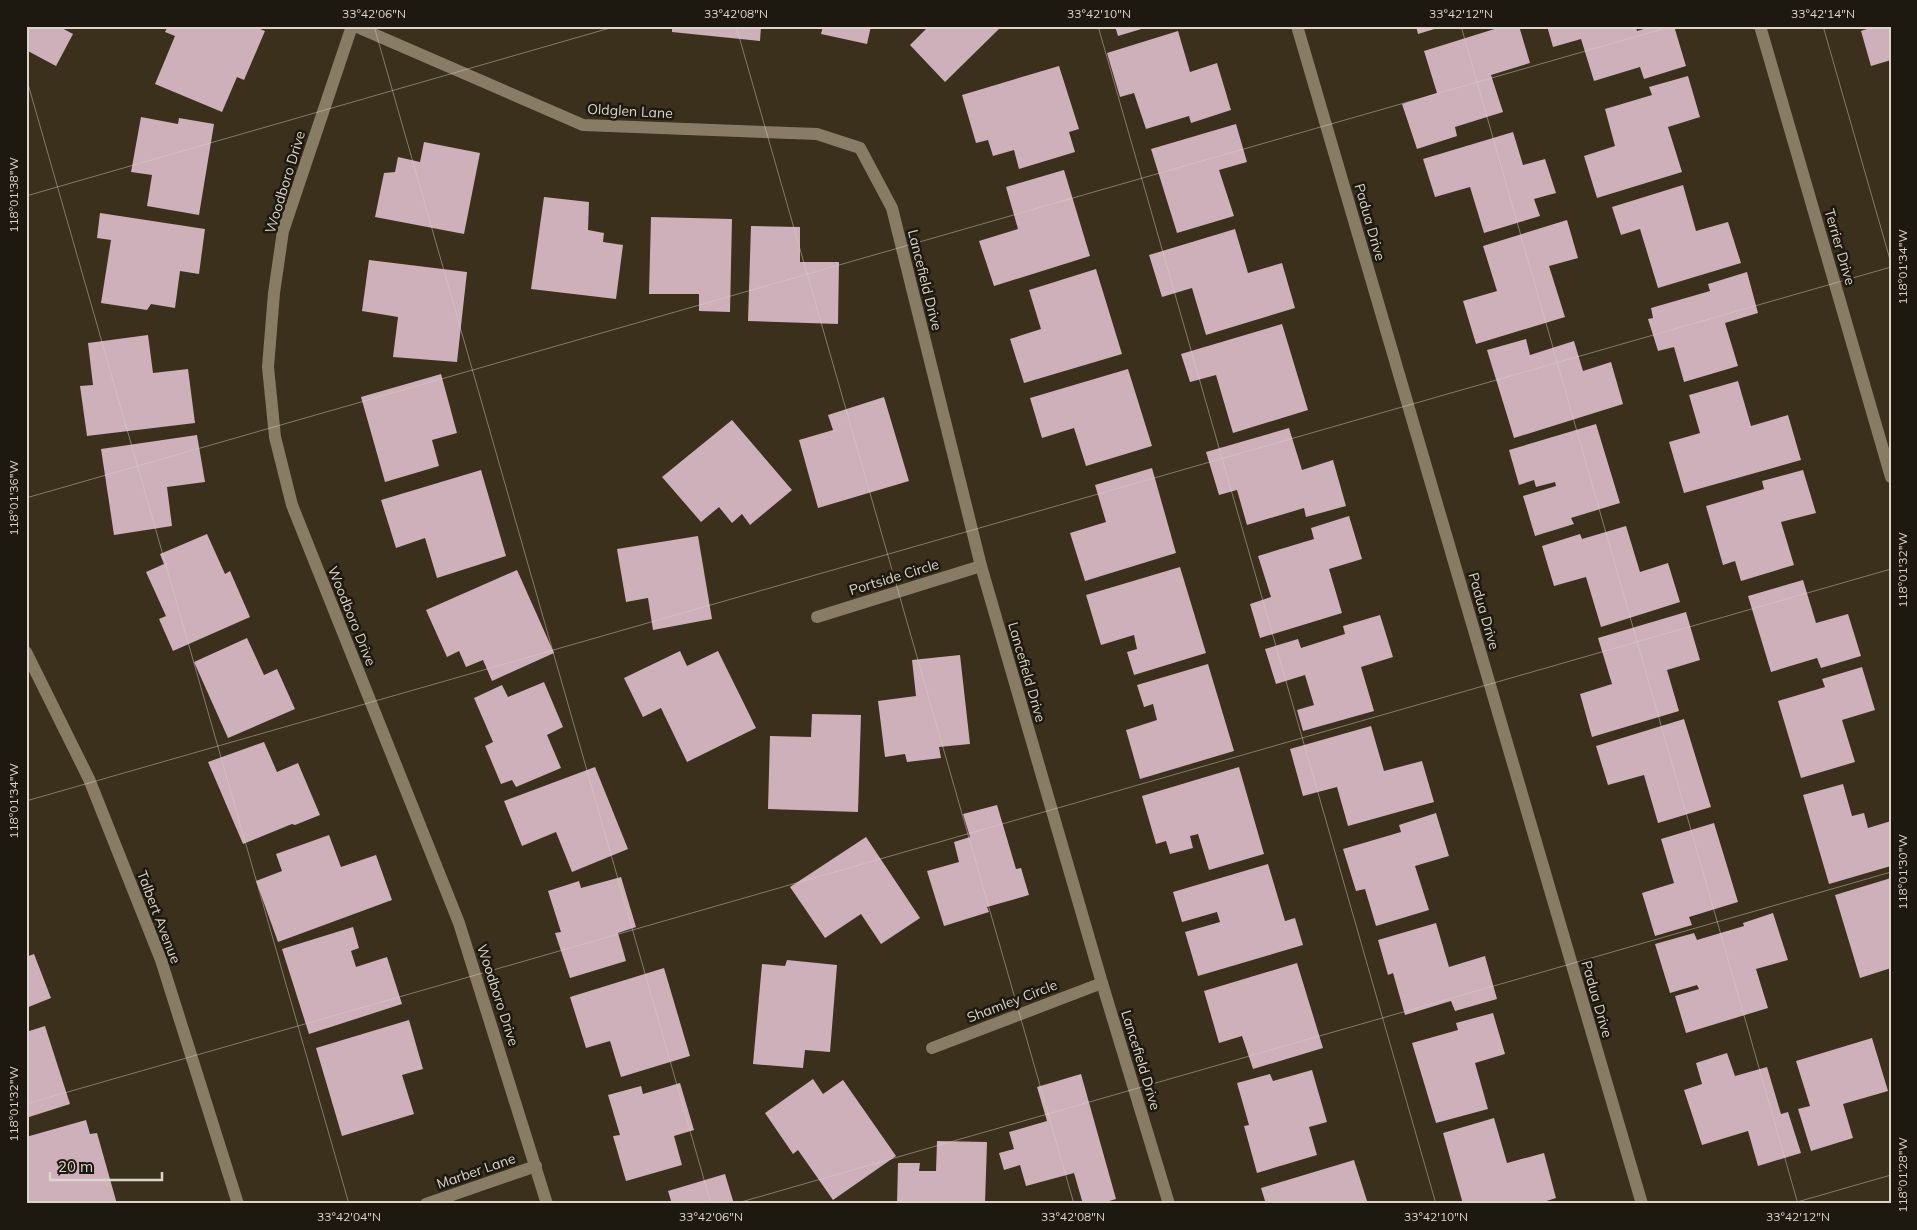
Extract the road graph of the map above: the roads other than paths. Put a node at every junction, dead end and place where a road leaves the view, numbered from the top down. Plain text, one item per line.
1 (353, 26) edge
2 (1297, 26) edge
3 (1760, 26) edge
4 (860, 148) joint
5 (1891, 477) edge
6 (981, 566) junction
7 (817, 617) dead end
8 (26, 652) edge
9 (1102, 983) junction
10 (932, 1048) dead end
11 (536, 1166) junction
12 (238, 1204) edge
13 (426, 1204) edge
14 (547, 1204) edge
15 (1169, 1204) edge
16 (1642, 1204) edge

1 - 4 street, Oldglen Lane
1 - 11 street, Woodboro Drive
2 - 16 street, Padua Drive
3 - 5 street, Terrier Drive
4 - 6 street, Lancefield Drive
6 - 7 street, Portside Circle
6 - 9 street, Lancefield Drive
8 - 12 street, Talbert Avenue
9 - 10 street, Shamley Circle
9 - 15 street, Lancefield Drive
11 - 13 street, Marber Lane
11 - 14 street, Woodboro Drive

